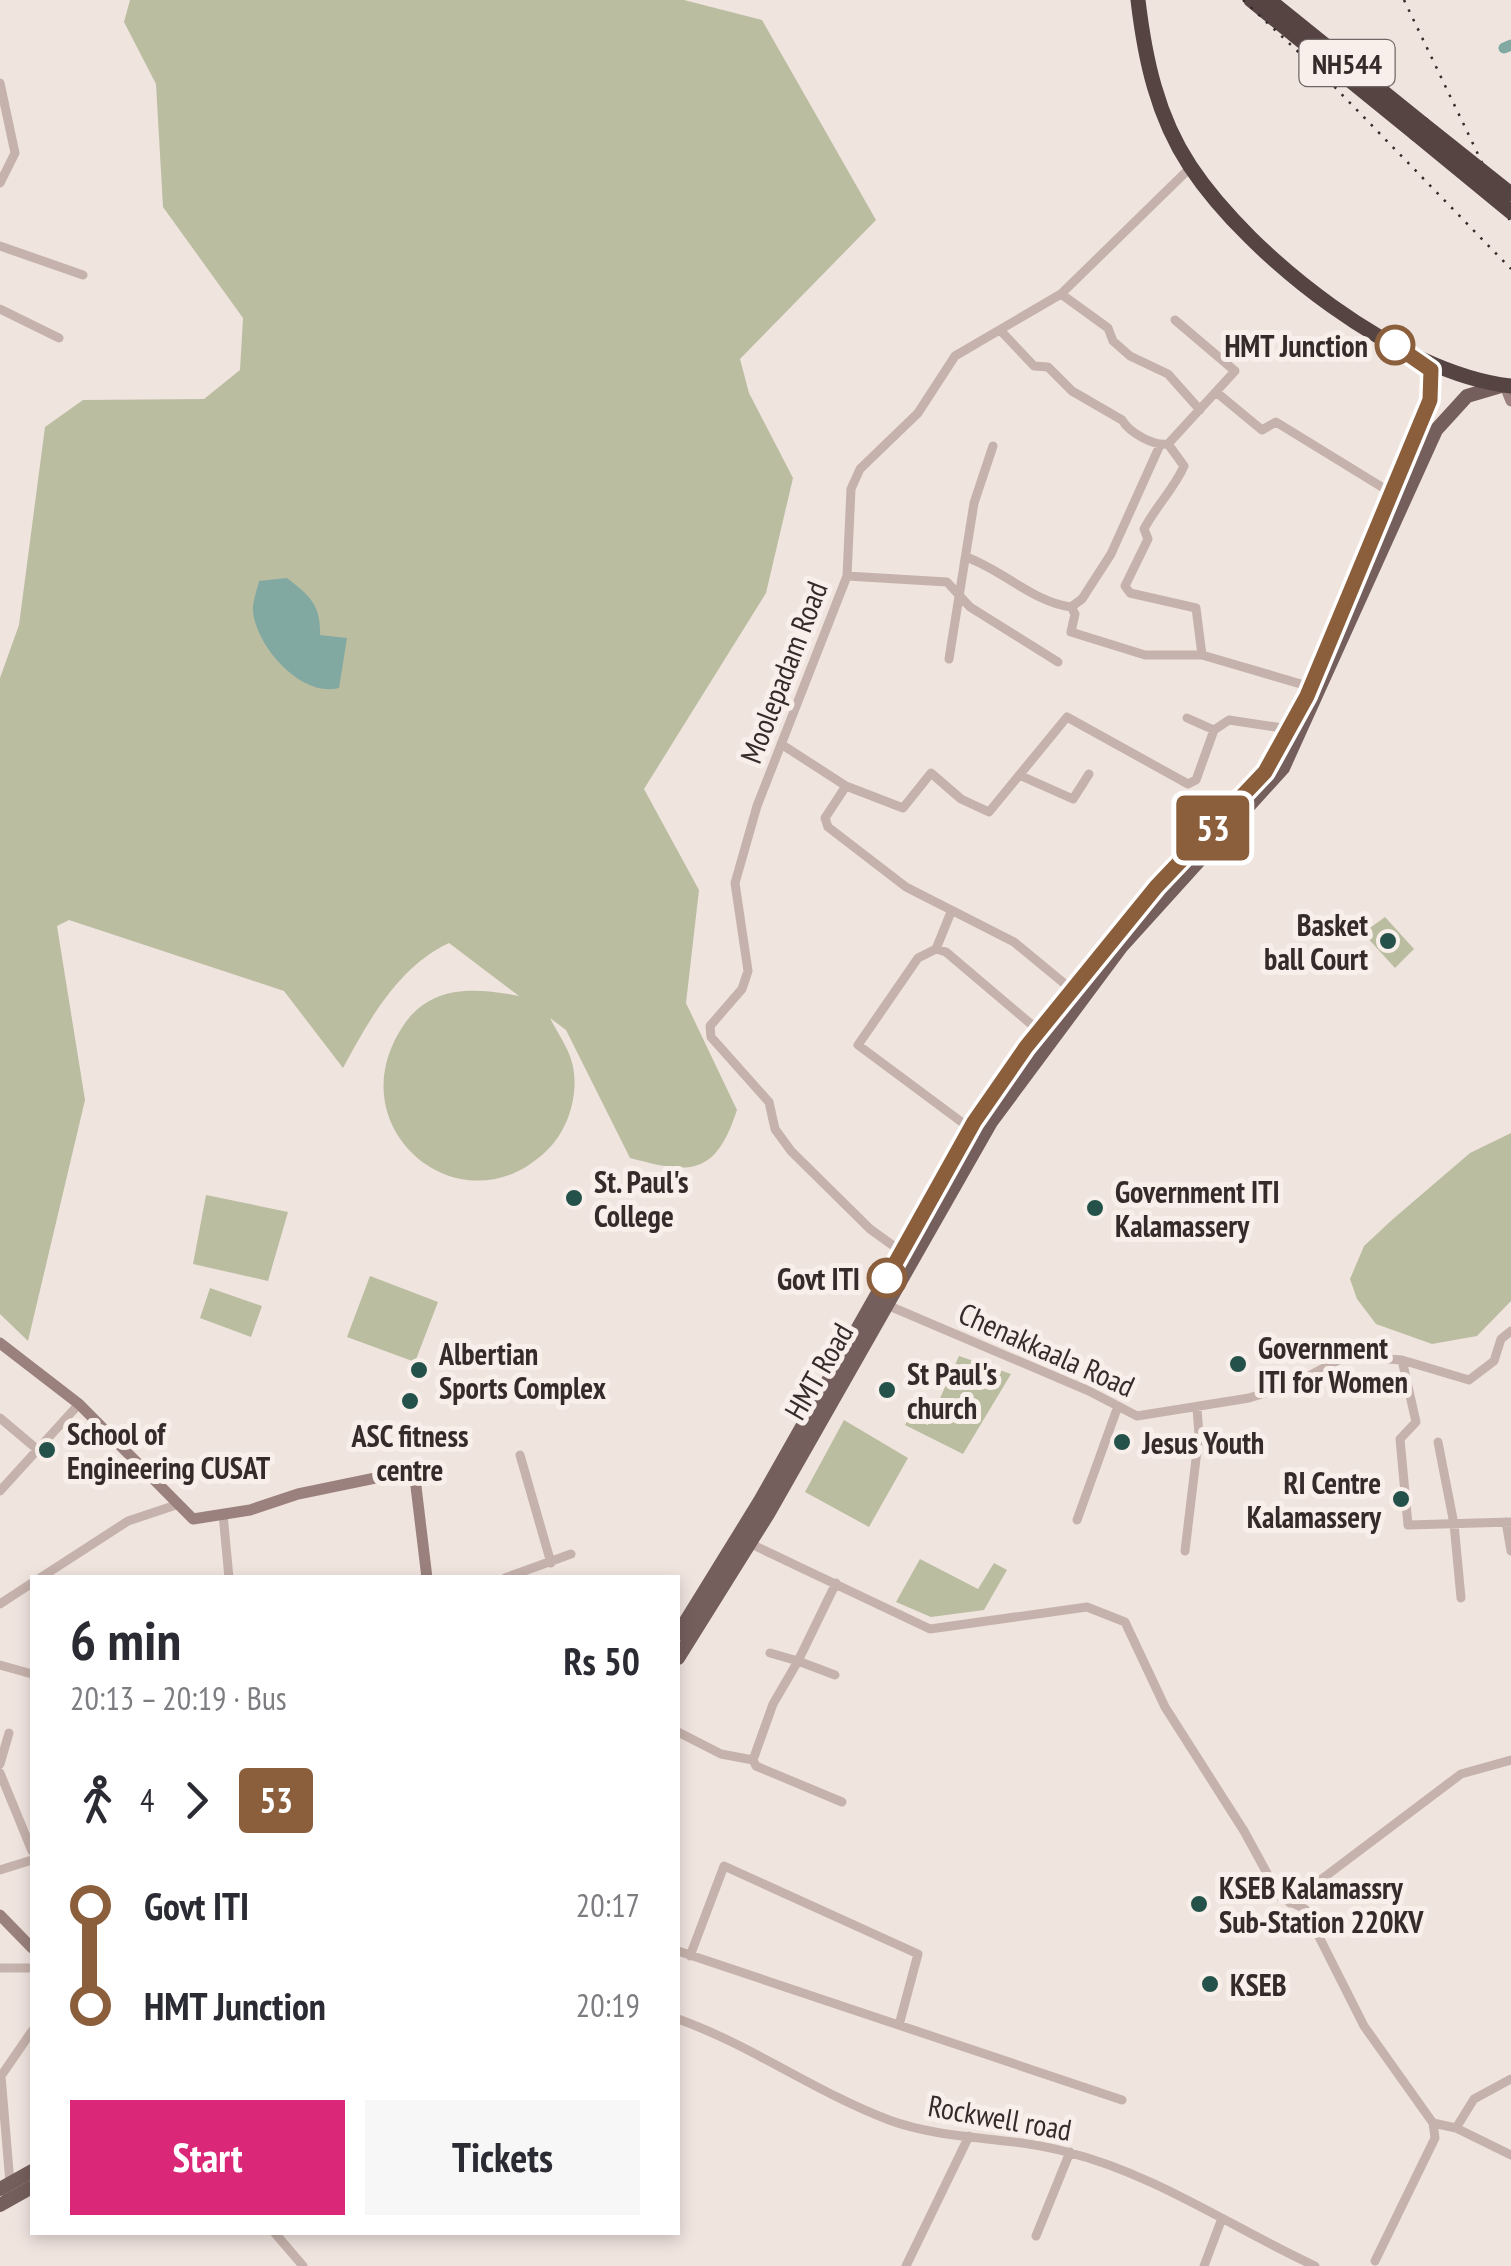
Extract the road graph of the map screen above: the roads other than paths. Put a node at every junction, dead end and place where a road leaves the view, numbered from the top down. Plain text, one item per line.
1 (1138, 0) edge
2 (1251, 0) edge
3 (1270, 1) edge
4 (0, 83) edge
5 (1376, 94) junction
6 (1419, 129) junction
7 (1191, 167) junction
8 (0, 183) edge
9 (1511, 194) edge
10 (1511, 212) edge
11 (0, 246) edge
12 (83, 276) dead end
13 (1061, 294) junction
14 (0, 309) edge
15 (1175, 320) dead end
16 (1000, 330) junction
17 (59, 338) dead end
18 (1414, 356) junction
19 (1509, 391) edge
20 (1216, 392) junction
21 (1200, 410) junction
22 (1164, 444) junction
23 (993, 446) dead end
24 (1390, 492) junction
25 (966, 557) junction
26 (847, 576) junction
27 (958, 591) junction
28 (1071, 607) junction
29 (1202, 655) junction
30 (950, 659) dead end
31 (1058, 662) dead end
32 (1311, 687) junction
33 (1186, 718) dead end
34 (1290, 729) junction
35 (1214, 730) junction
36 (781, 744) junction
37 (1090, 774) dead end
38 (1019, 775) junction
39 (846, 786) junction
40 (951, 912) junction
41 (936, 949) junction
42 (1071, 988) junction
43 (1038, 1030) junction
44 (971, 1129) junction
45 (942, 1194) junction
46 (902, 1252) junction
47 (887, 1305) junction
48 (1511, 1330) edge
49 (863, 1334) junction
50 (0, 1342) edge
51 (1402, 1360) junction
52 (79, 1404) junction
53 (1118, 1406) junction
54 (1197, 1409) junction
55 (0, 1418) edge
56 (1438, 1442) dead end
57 (38, 1450) junction
58 (520, 1455) dead end
59 (0, 1491) edge
60 (179, 1504) junction
61 (223, 1514) junction
62 (1077, 1520) dead end
63 (1508, 1522) edge
64 (1454, 1524) junction
65 (744, 1540) junction
66 (1185, 1551) dead end
67 (1511, 1551) edge
68 (571, 1554) dead end
69 (551, 1563) junction
70 (45, 1575) edge
71 (230, 1575) edge
72 (428, 1575) edge
73 (514, 1575) edge
74 (836, 1583) junction
75 (30, 1584) edge
76 (1461, 1598) dead end
77 (0, 1604) edge
78 (680, 1631) edge
79 (770, 1653) dead end
80 (680, 1654) edge
81 (798, 1661) junction
82 (0, 1666) edge
83 (30, 1674) edge
84 (835, 1675) dead end
85 (9, 1733) dead end
86 (680, 1733) edge
87 (753, 1760) junction
88 (1511, 1760) edge
89 (0, 1764) edge
90 (0, 1774) edge
91 (842, 1802) dead end
92 (30, 1846) edge
93 (30, 1861) edge
94 (0, 1870) edge
95 (1290, 1903) junction
96 (0, 1916) edge
97 (30, 1946) edge
98 (680, 1953) edge
99 (690, 1956) junction
100 (0, 1968) edge
101 (30, 1968) edge
102 (680, 2020) edge
103 (899, 2025) junction
104 (30, 2034) edge
105 (1511, 2079) edge
106 (1122, 2100) dead end
107 (1433, 2122) junction
108 (1456, 2128) junction
109 (969, 2136) junction
110 (1070, 2152) junction
111 (1511, 2155) edge
112 (30, 2172) edge
113 (5, 2186) edge
114 (30, 2188) edge
115 (0, 2206) edge
116 (1221, 2221) junction
117 (277, 2235) edge
118 (1036, 2236) dead end
119 (1375, 2261) dead end
120 (303, 2266) edge
121 (906, 2266) edge
122 (1204, 2266) edge
123 (1315, 2266) edge

1 - 7 highway
2 - 5 highway, NH544
3 - 5 highway, NH544
4 - 8 street
5 - 6 highway, NH544
6 - 9 highway, NH544, bridge
6 - 10 highway, NH544, bridge
7 - 13 street, Moolepadam Road
7 - 18 highway
11 - 12 street
13 - 16 street, Moolepadam Road
13 - 21 street
14 - 17 street
15 - 20 street
16 - 22 street
16 - 26 street, Moolepadam Road
18 - 19 highway
18 - 24 main road, HMT Road
19 - 45 main road, HMT Road
20 - 21 street
20 - 24 street
21 - 22 street
22 - 28 street
22 - 29 street
23 - 25 street
24 - 32 main road, HMT Road
25 - 27 street
25 - 28 street
26 - 27 street
26 - 36 street, Moolepadam Road
27 - 30 street
27 - 31 street
28 - 29 street
29 - 32 street
32 - 34 main road, HMT Road
33 - 35 street
34 - 35 street
34 - 42 main road, HMT Road
35 - 38 street
36 - 39 street
36 - 46 street, Moolepadam Road
37 - 38 street
38 - 39 street
39 - 40 street
40 - 41 street
40 - 42 street
41 - 43 street
41 - 44 street
42 - 43 main road, HMT Road
43 - 44 main road, HMT Road
44 - 45 main road, HMT Road
45 - 46 main road, HMT Road
45 - 47 main road, HMT Road
46 - 49 main road, HMT Road
47 - 49 main road, HMT Road
47 - 53 street, Chenakkaala Road
48 - 51 street, Chenakkaala Road
49 - 65 main road, HMT Road
50 - 52 street
51 - 54 street, Chenakkaala Road
51 - 64 street
52 - 57 street
52 - 60 street
53 - 54 street, Chenakkaala Road
53 - 62 street
54 - 66 street
55 - 57 street
56 - 64 street
57 - 59 street
58 - 69 street
60 - 61 street
60 - 70 street
61 - 71 street
61 - 72 street
63 - 64 street
63 - 67 street
64 - 76 street
65 - 74 street
65 - 78 main road, HMT Road
65 - 80 main road, HMT Road
68 - 69 street
69 - 73 street
74 - 81 street
74 - 95 street
75 - 77 street
79 - 81 street
81 - 84 street
81 - 87 street
82 - 83 street
85 - 89 street
86 - 87 street
87 - 91 street
88 - 95 street
90 - 92 street
93 - 94 street
95 - 107 street
96 - 97 street
98 - 99 street
99 - 103 street
99 - 103 street
100 - 101 street
102 - 109 street, Rockwell road
103 - 106 street
104 - 113 street
105 - 108 street
107 - 108 street
107 - 119 street
108 - 111 street
109 - 110 street, Rockwell road
109 - 121 street
110 - 116 street, Rockwell road
110 - 118 street
112 - 113 main road
114 - 115 main road
116 - 122 street
116 - 123 street, Rockwell road
117 - 120 street

